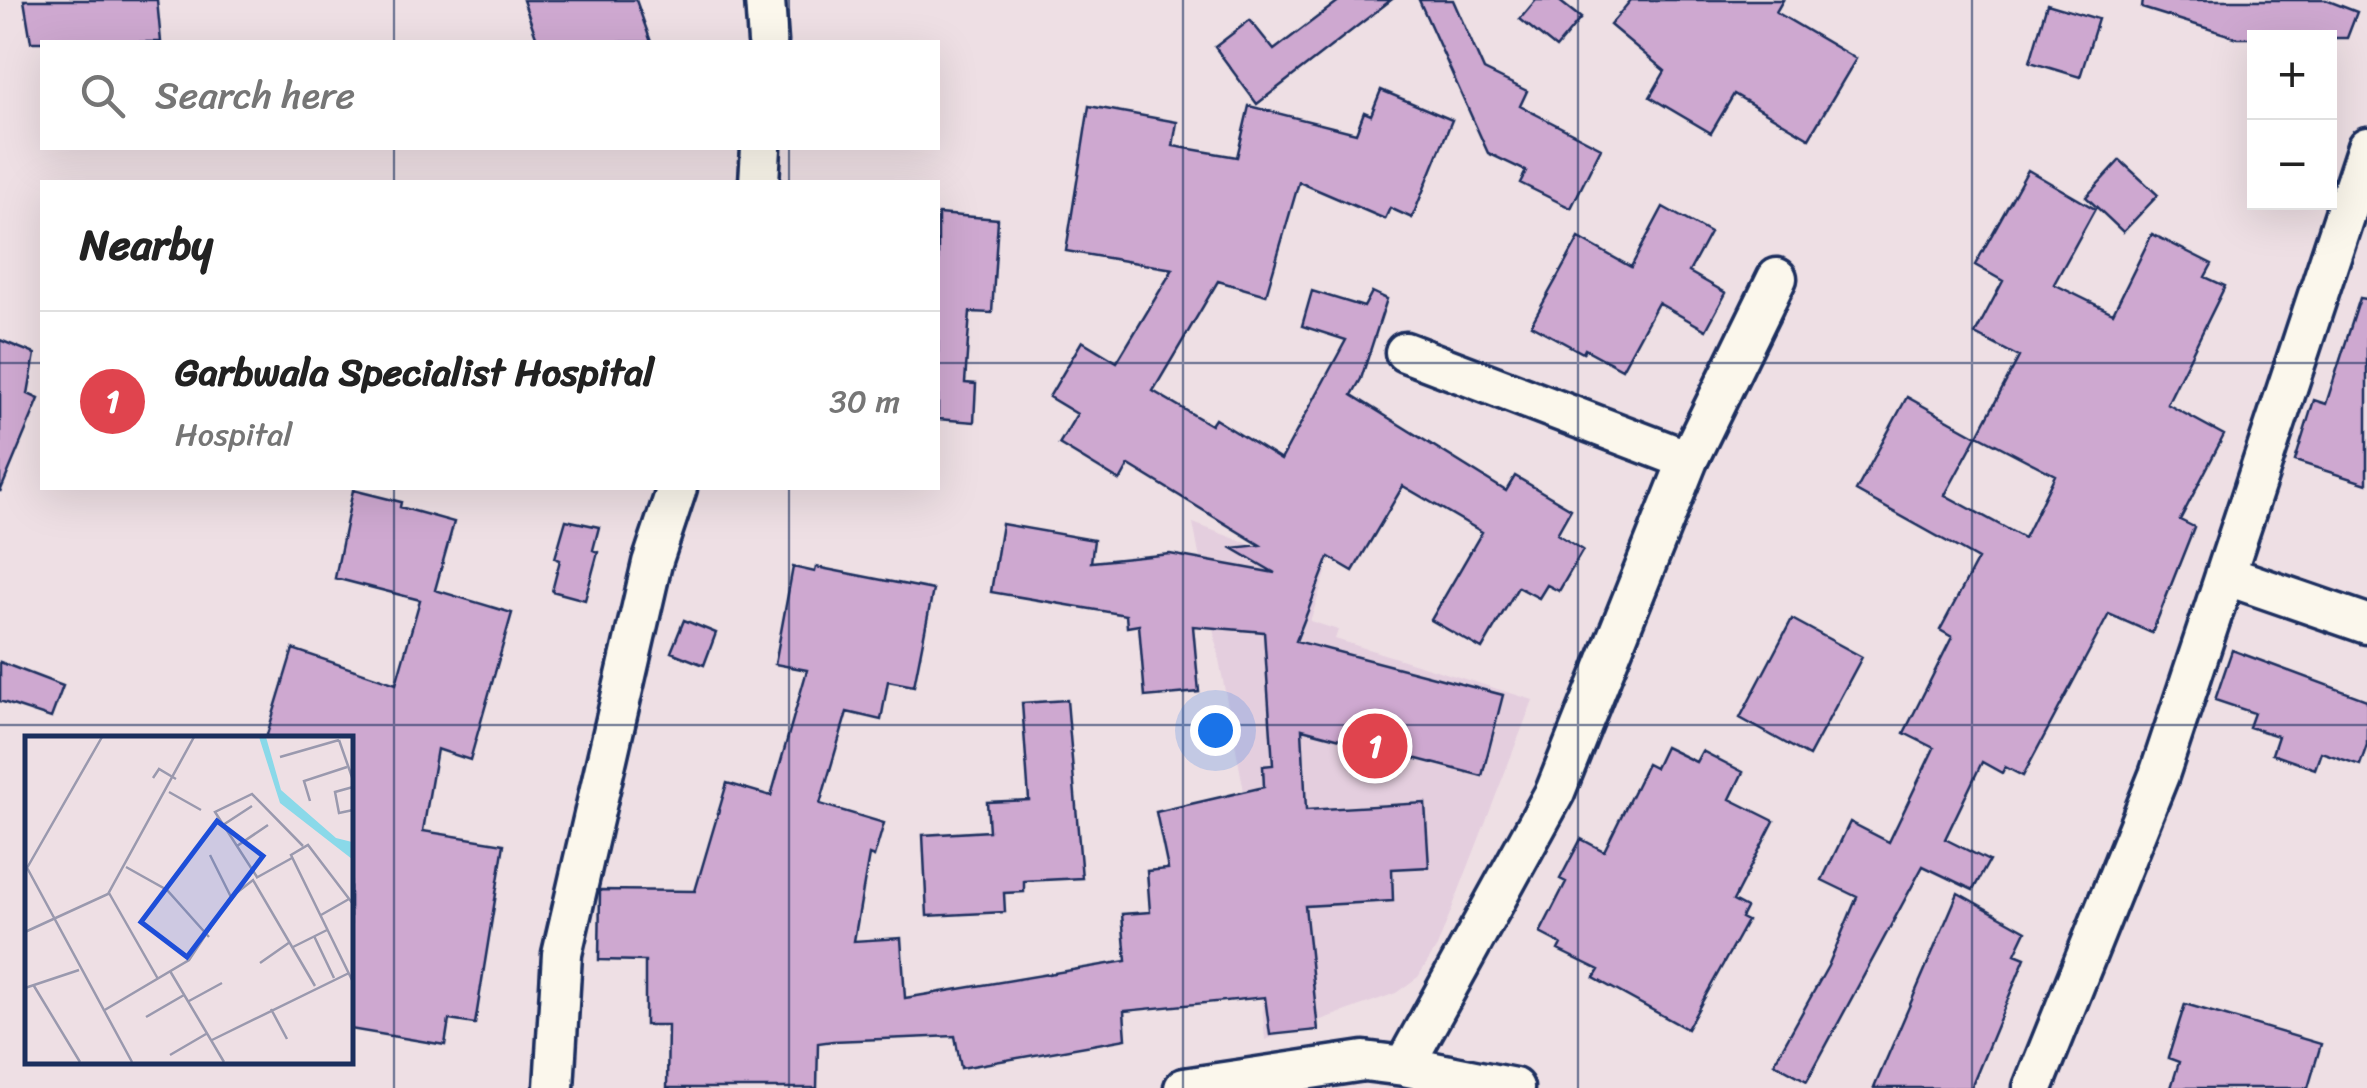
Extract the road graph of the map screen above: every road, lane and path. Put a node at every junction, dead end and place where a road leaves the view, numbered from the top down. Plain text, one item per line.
1 (766, 0) edge
2 (768, 40) edge
3 (2367, 146) edge
4 (761, 150) edge
5 (759, 180) edge
6 (1776, 278) dead end
7 (1405, 352) dead end
8 (1688, 460) junction
9 (676, 490) edge
10 (2225, 574) junction
11 (2367, 624) edge
12 (1404, 1066) junction
13 (554, 1088) edge
14 (1184, 1088) edge
15 (1514, 1088) edge
16 (2033, 1088) edge

1 - 2 street
3 - 10 street
4 - 5 street
6 - 8 street
7 - 8 street
8 - 12 street
9 - 13 street
10 - 11 street
10 - 16 street
12 - 14 street
12 - 15 street

